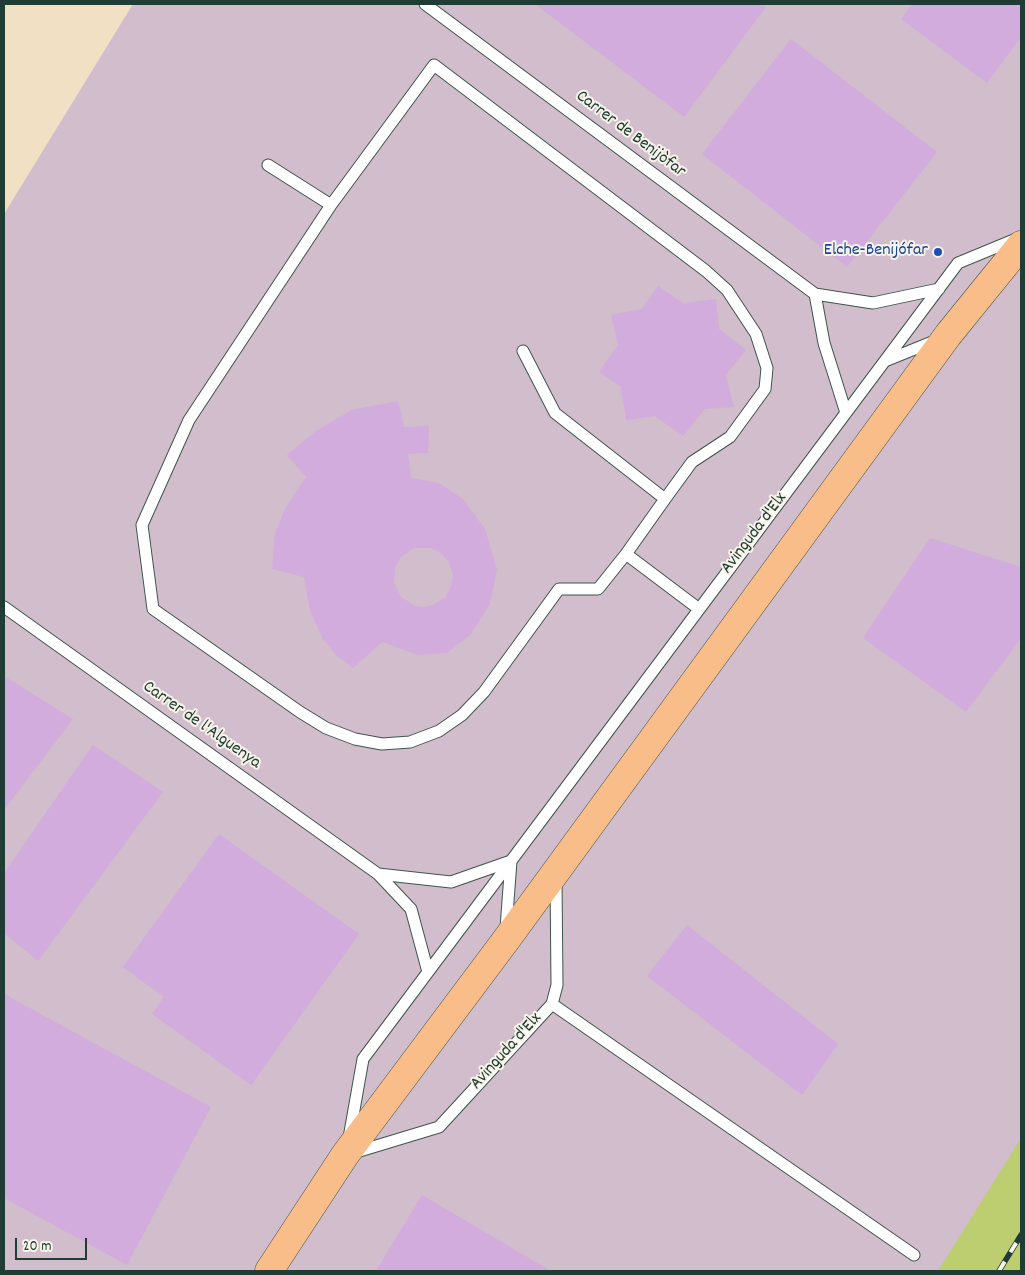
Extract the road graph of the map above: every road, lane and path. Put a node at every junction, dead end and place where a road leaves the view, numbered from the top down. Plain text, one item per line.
1 (425, 4) edge
2 (268, 165) dead end
3 (331, 205) junction
4 (1021, 237) edge
5 (1021, 245) edge
6 (939, 289) junction
7 (815, 294) junction
8 (948, 335) junction
9 (523, 351) dead end
10 (884, 362) junction
11 (846, 414) junction
12 (665, 499) junction
13 (626, 554) junction
14 (4, 607) edge
15 (699, 609) junction
16 (511, 860) junction
17 (556, 871) junction
18 (378, 874) junction
19 (506, 940) junction
20 (428, 972) junction
21 (552, 1004) junction
22 (345, 1155) junction
23 (914, 1255) dead end
24 (268, 1271) edge

1 - 7 lane, Carrer de Benijòfar
2 - 3 lane
3 - 12 lane
3 - 13 lane
4 - 6 lane, Avinguda d'Elx
5 - 8 highway, Avinguda d'Elx
6 - 7 lane, Carrer de Benijòfar
6 - 10 lane, Avinguda d'Elx
7 - 11 lane
8 - 10 lane
8 - 17 highway, Avinguda d'Elx
9 - 12 lane
10 - 11 lane, Avinguda d'Elx
11 - 15 lane, Avinguda d'Elx
12 - 13 lane
13 - 15 lane
14 - 18 lane, Carrer de l'Alguenya
15 - 16 lane, Avinguda d'Elx
16 - 18 lane
16 - 19 lane
16 - 20 lane, Avinguda d'Elx
17 - 19 highway, Avinguda d'Elx
17 - 21 lane, Avinguda d'Elx
18 - 20 lane, Carrer de l'Alguenya
19 - 22 highway, Avinguda d'Elx
20 - 22 lane, Avinguda d'Elx
21 - 22 lane, Avinguda d'Elx
21 - 23 lane
22 - 24 highway, Avinguda d'Elx

